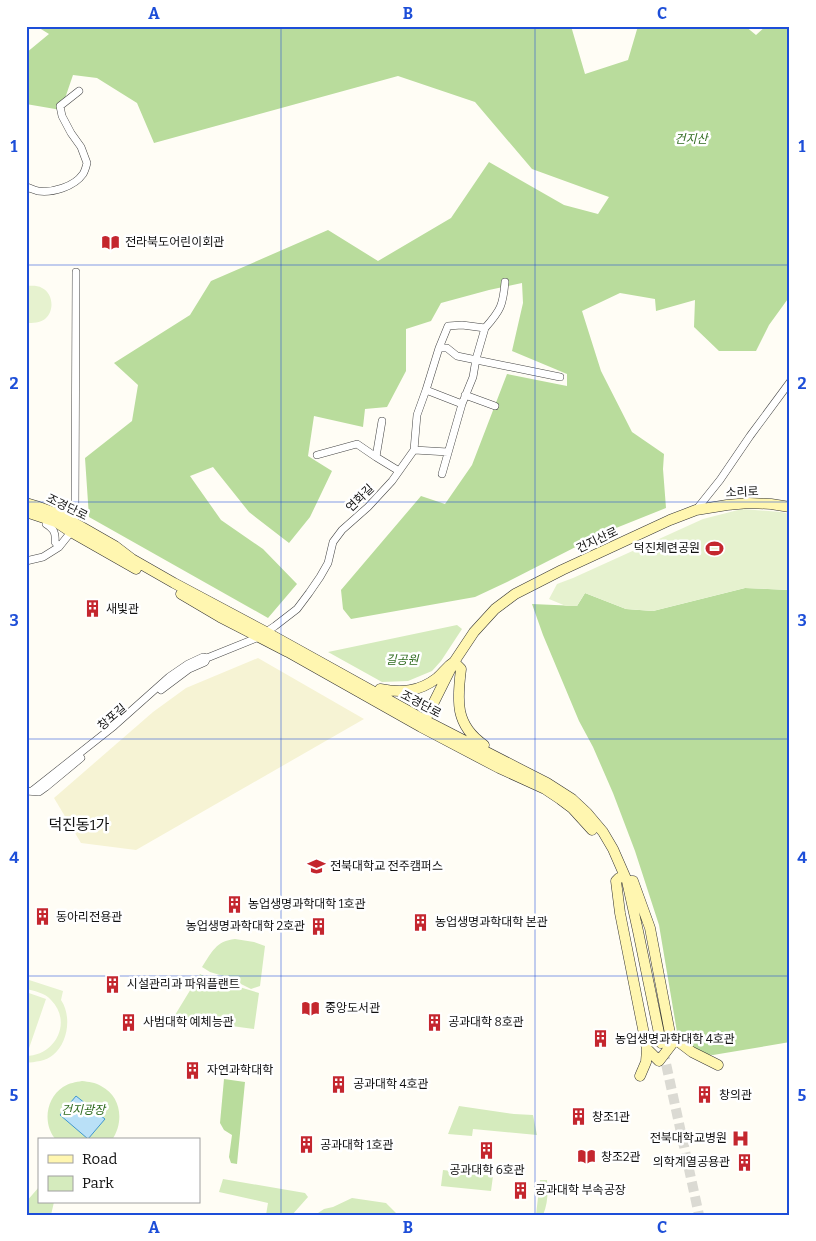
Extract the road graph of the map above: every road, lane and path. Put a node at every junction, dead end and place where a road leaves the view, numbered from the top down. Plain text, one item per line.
1 (79, 92) dead end
2 (26, 187) edge
3 (76, 272) dead end
4 (505, 282) dead end
5 (485, 328) junction
6 (439, 348) junction
7 (476, 359) junction
8 (560, 377) dead end
9 (790, 382) edge
10 (426, 390) junction
11 (465, 395) junction
12 (462, 404) junction
13 (495, 406) dead end
14 (382, 421) dead end
15 (414, 450) junction
16 (448, 452) junction
17 (318, 455) dead end
18 (376, 457) junction
19 (399, 471) junction
20 (442, 474) dead end
21 (26, 504) edge
22 (790, 507) edge
23 (696, 510) junction
24 (26, 512) edge
25 (48, 519) junction
26 (72, 527) junction
27 (59, 547) junction
28 (26, 561) edge
29 (263, 634) junction
30 (454, 662) junction
31 (377, 694) junction
32 (423, 724) junction
33 (503, 760) junction
34 (29, 791) edge
35 (622, 878) junction
36 (671, 1036) junction
37 (654, 1046) junction
38 (718, 1065) dead end
39 (640, 1076) dead end

1 - 2 street
3 - 26 street
4 - 5 street
5 - 6 street
5 - 7 street
6 - 7 street
6 - 10 street
7 - 8 street
7 - 11 street
9 - 23 street
10 - 12 street
10 - 15 street
11 - 12 street
11 - 13 street
12 - 16 street
14 - 18 street
15 - 16 street
15 - 19 street, 연화길
16 - 20 street
17 - 18 street
18 - 19 street
19 - 29 street, 연화길
21 - 26 street, 조경단로
22 - 23 street, 소리로
23 - 30 street, 건지산로
24 - 25 street, 조경단로
25 - 26 street, 조경단로
25 - 27 street
26 - 27 street
26 - 29 street, 조경단로
27 - 28 street
29 - 31 street, 조경단로
29 - 32 street, 조경단로
29 - 34 street, 창포길
30 - 31 street
30 - 32 street, 건지산로
30 - 33 street
31 - 32 street, 조경단로
32 - 33 street, 조경단로
32 - 35 street, 조경단로
33 - 35 street, 조경단로
35 - 36 street
35 - 37 street, 조경단로
35 - 37 street
36 - 37 street
36 - 38 street
37 - 39 street

